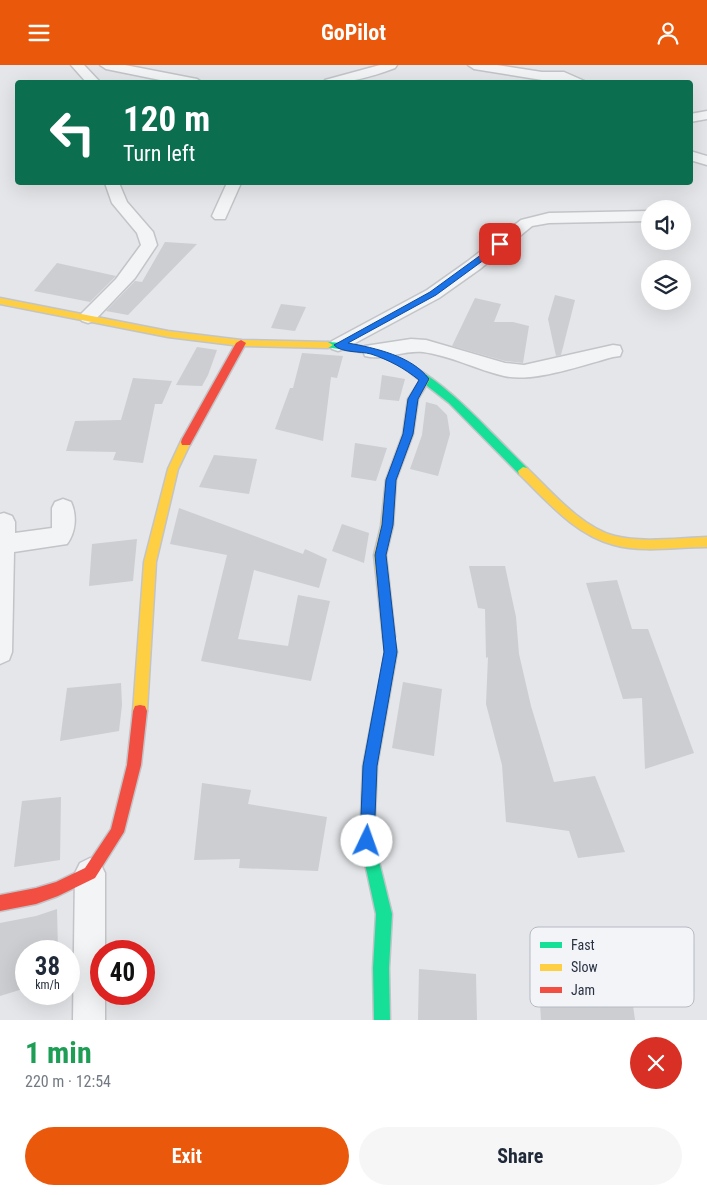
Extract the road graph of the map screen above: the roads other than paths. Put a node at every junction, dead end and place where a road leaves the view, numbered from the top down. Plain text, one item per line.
1 (77, 65) edge
2 (106, 65) edge
3 (391, 65) edge
4 (474, 65) edge
5 (92, 80) edge
6 (182, 80) edge
7 (342, 80) edge
8 (575, 80) edge
9 (707, 115) edge
10 (693, 117) edge
11 (693, 156) edge
12 (707, 161) edge
13 (113, 185) edge
14 (233, 185) edge
15 (641, 216) edge
16 (220, 217) dead end
17 (0, 301) edge
18 (88, 317) junction
19 (241, 343) junction
20 (338, 345) junction
21 (372, 351) junction
22 (613, 351) dead end
23 (424, 379) junction
24 (63, 508) dead end
25 (707, 542) edge
26 (0, 652) edge
27 (90, 873) junction
28 (0, 903) edge
29 (88, 1020) edge
30 (382, 1020) edge

1 - 5 street
2 - 6 street
3 - 7 street
4 - 8 street
9 - 10 street
11 - 12 street
13 - 18 street
14 - 16 street
15 - 20 street
17 - 18 street
18 - 19 street
19 - 20 street
19 - 27 street
20 - 21 street
21 - 22 street
21 - 23 street
23 - 25 street
23 - 30 street
24 - 26 street
27 - 28 street
27 - 29 street

